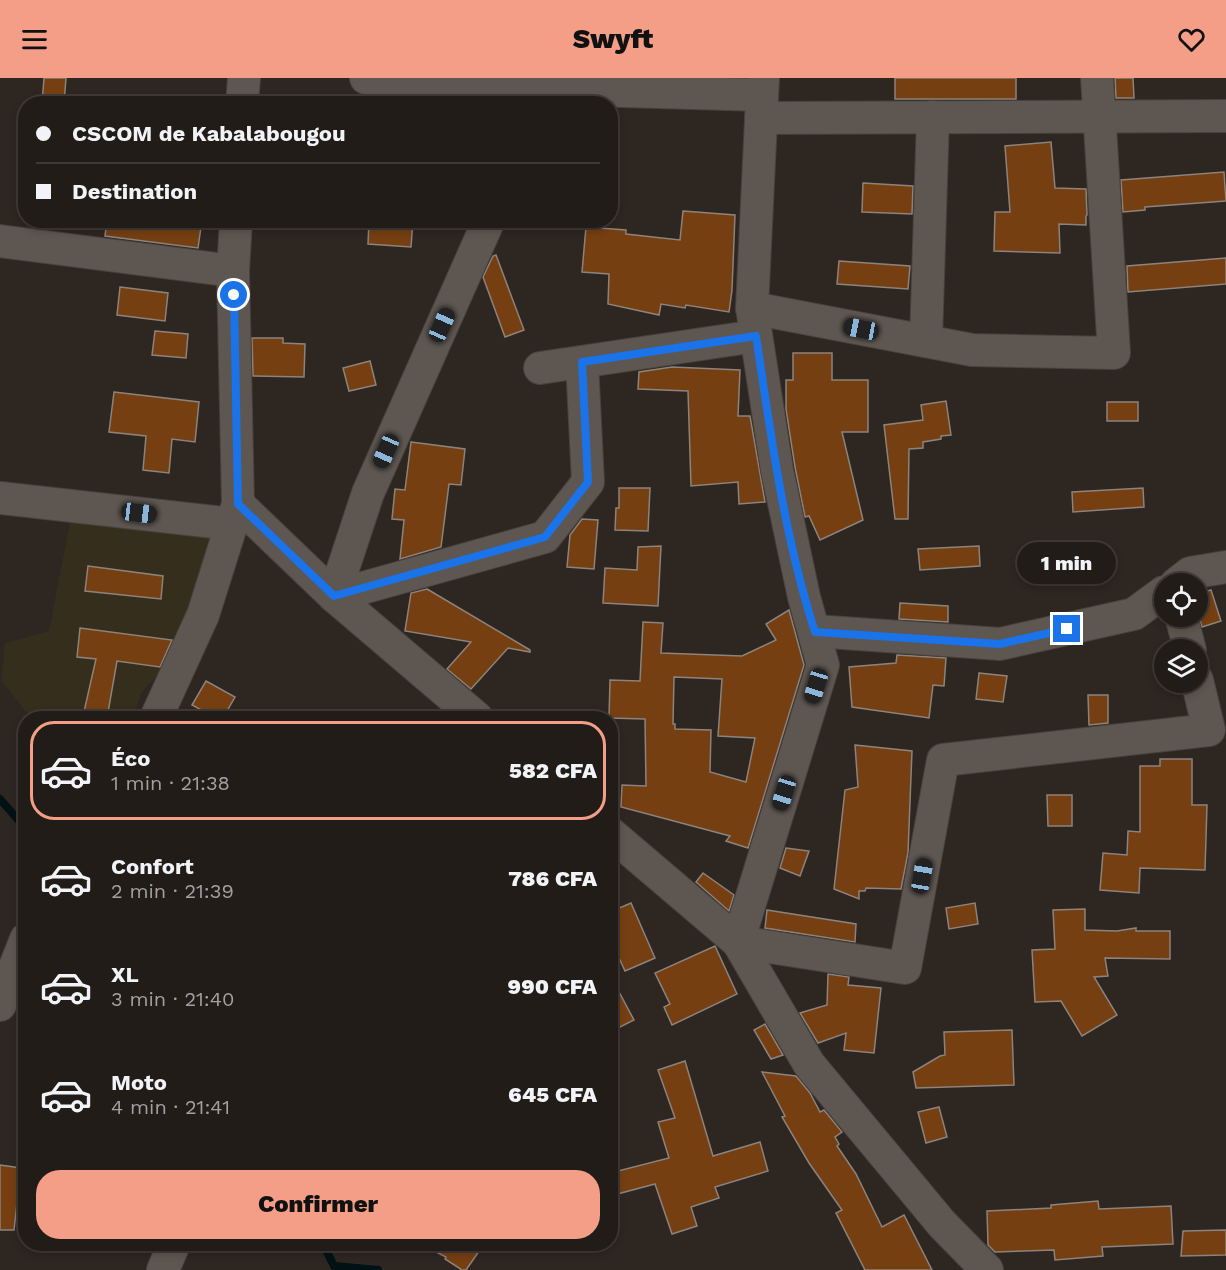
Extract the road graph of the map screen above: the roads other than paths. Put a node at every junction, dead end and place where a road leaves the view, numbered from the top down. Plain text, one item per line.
1 (244, 78) edge
2 (366, 78) edge
3 (1097, 78) edge
4 (243, 96) edge
5 (527, 96) edge
6 (618, 96) edge
7 (762, 97) edge
8 (1099, 116) junction
9 (1226, 116) edge
10 (933, 117) junction
11 (236, 228) edge
12 (485, 228) edge
13 (0, 241) edge
14 (233, 271) junction
15 (754, 322) junction
16 (926, 341) junction
17 (582, 362) junction
18 (540, 368) dead end
19 (0, 498) edge
20 (235, 514) junction
21 (1226, 567) edge
22 (1191, 573) edge
23 (334, 596) junction
24 (1154, 599) edge
25 (815, 632) junction
26 (1200, 693) edge
27 (159, 711) edge
28 (469, 711) edge
29 (618, 840) edge
30 (738, 942) junction
31 (18, 959) edge
32 (0, 1005) edge
33 (171, 1251) edge
34 (163, 1270) edge
35 (987, 1270) edge

1 - 4 street
2 - 5 street
3 - 8 street
6 - 7 street
7 - 10 street
7 - 15 street
8 - 9 street
8 - 10 street
8 - 16 street
10 - 16 street
11 - 14 street
12 - 23 street
13 - 14 street
14 - 20 street
15 - 16 street
15 - 17 street
15 - 25 street
17 - 18 street
17 - 23 street
19 - 20 street
20 - 23 street
20 - 27 street
21 - 22 street
23 - 28 street
24 - 25 street
25 - 30 street
26 - 30 street
29 - 30 street
30 - 35 street
31 - 32 street
33 - 34 street

